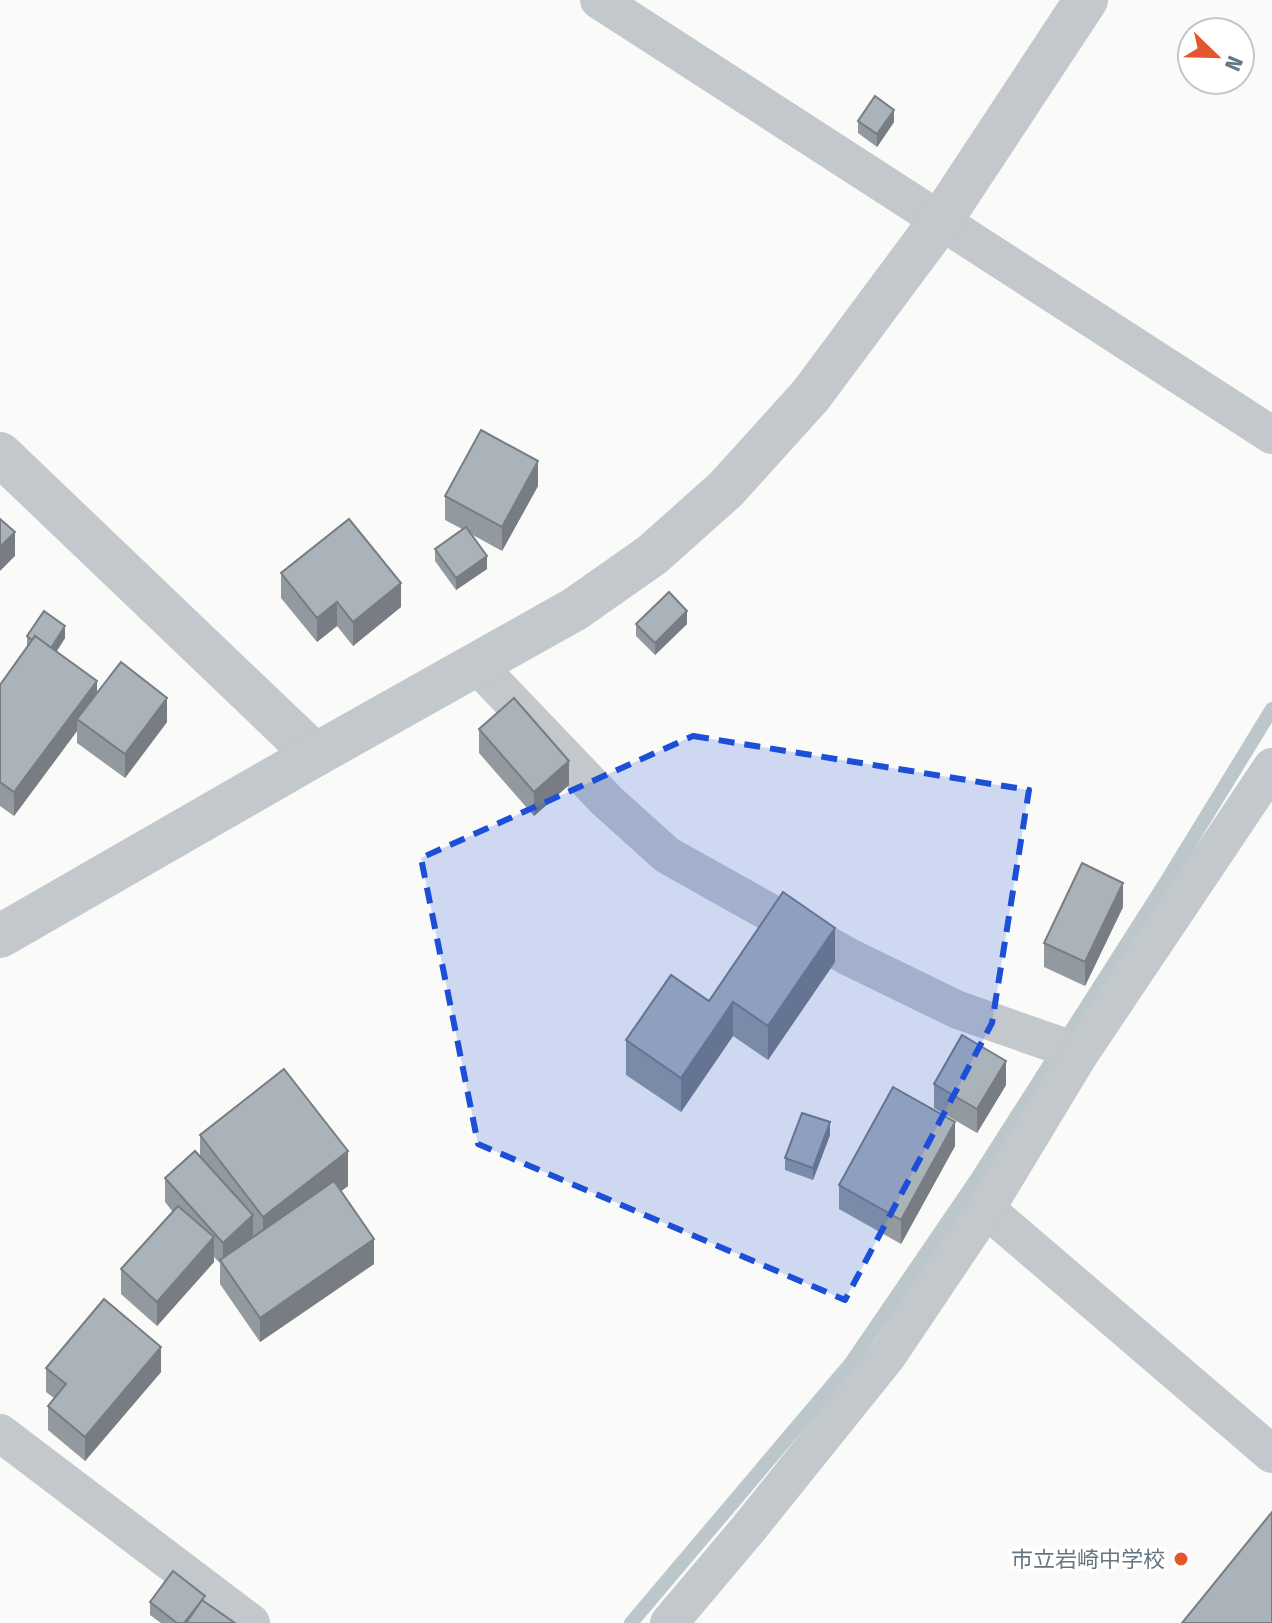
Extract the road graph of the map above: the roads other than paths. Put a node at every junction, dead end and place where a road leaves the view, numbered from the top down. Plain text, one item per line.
1 (599, 0) edge
2 (1086, 0) edge
3 (941, 220) junction
4 (1272, 435) edge
5 (0, 454) edge
6 (477, 665) junction
7 (315, 755) junction
8 (1272, 767) edge
9 (0, 936) edge
10 (1079, 1055) junction
11 (986, 1209) junction
12 (0, 1433) edge
13 (1272, 1454) edge
14 (251, 1623) edge
15 (669, 1623) edge

1 - 3 street
2 - 3 street
3 - 4 street
3 - 6 street
5 - 7 street
6 - 7 street
6 - 10 street
7 - 9 street
8 - 10 street
10 - 11 street
11 - 13 street
11 - 15 street
12 - 14 street

